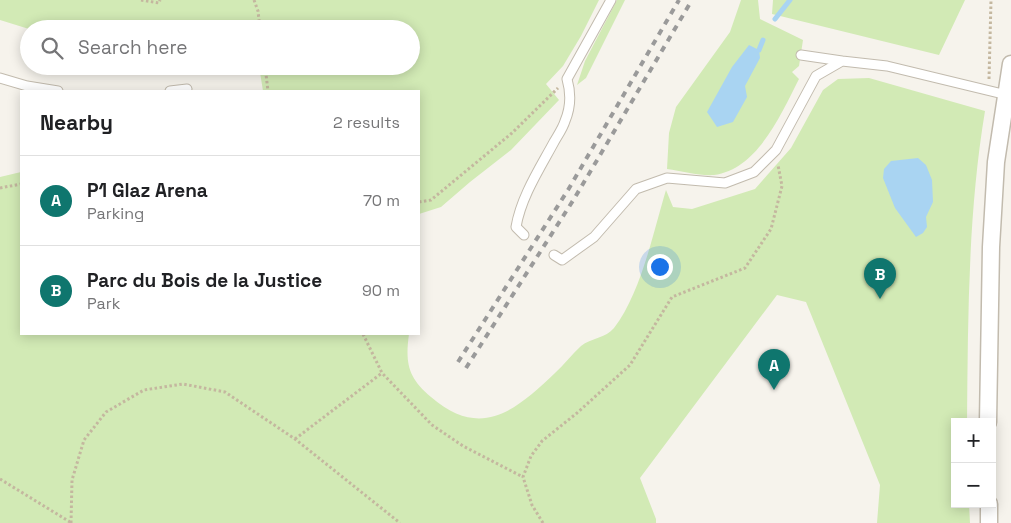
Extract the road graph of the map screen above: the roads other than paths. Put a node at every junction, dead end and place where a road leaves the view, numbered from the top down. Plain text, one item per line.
1 (611, 0) edge
2 (801, 55) dead end
3 (842, 61) junction
4 (1011, 64) edge
5 (0, 78) edge
6 (187, 89) dead end
7 (52, 90) edge
8 (178, 90) edge
9 (1007, 95) junction
10 (524, 234) dead end
11 (554, 254) dead end
12 (988, 418) edge
13 (989, 508) edge
14 (989, 523) edge

1 - 10 lane
2 - 3 lane
3 - 9 lane
3 - 11 lane
4 - 9 street
5 - 7 lane
6 - 8 lane
9 - 12 street
13 - 14 street

